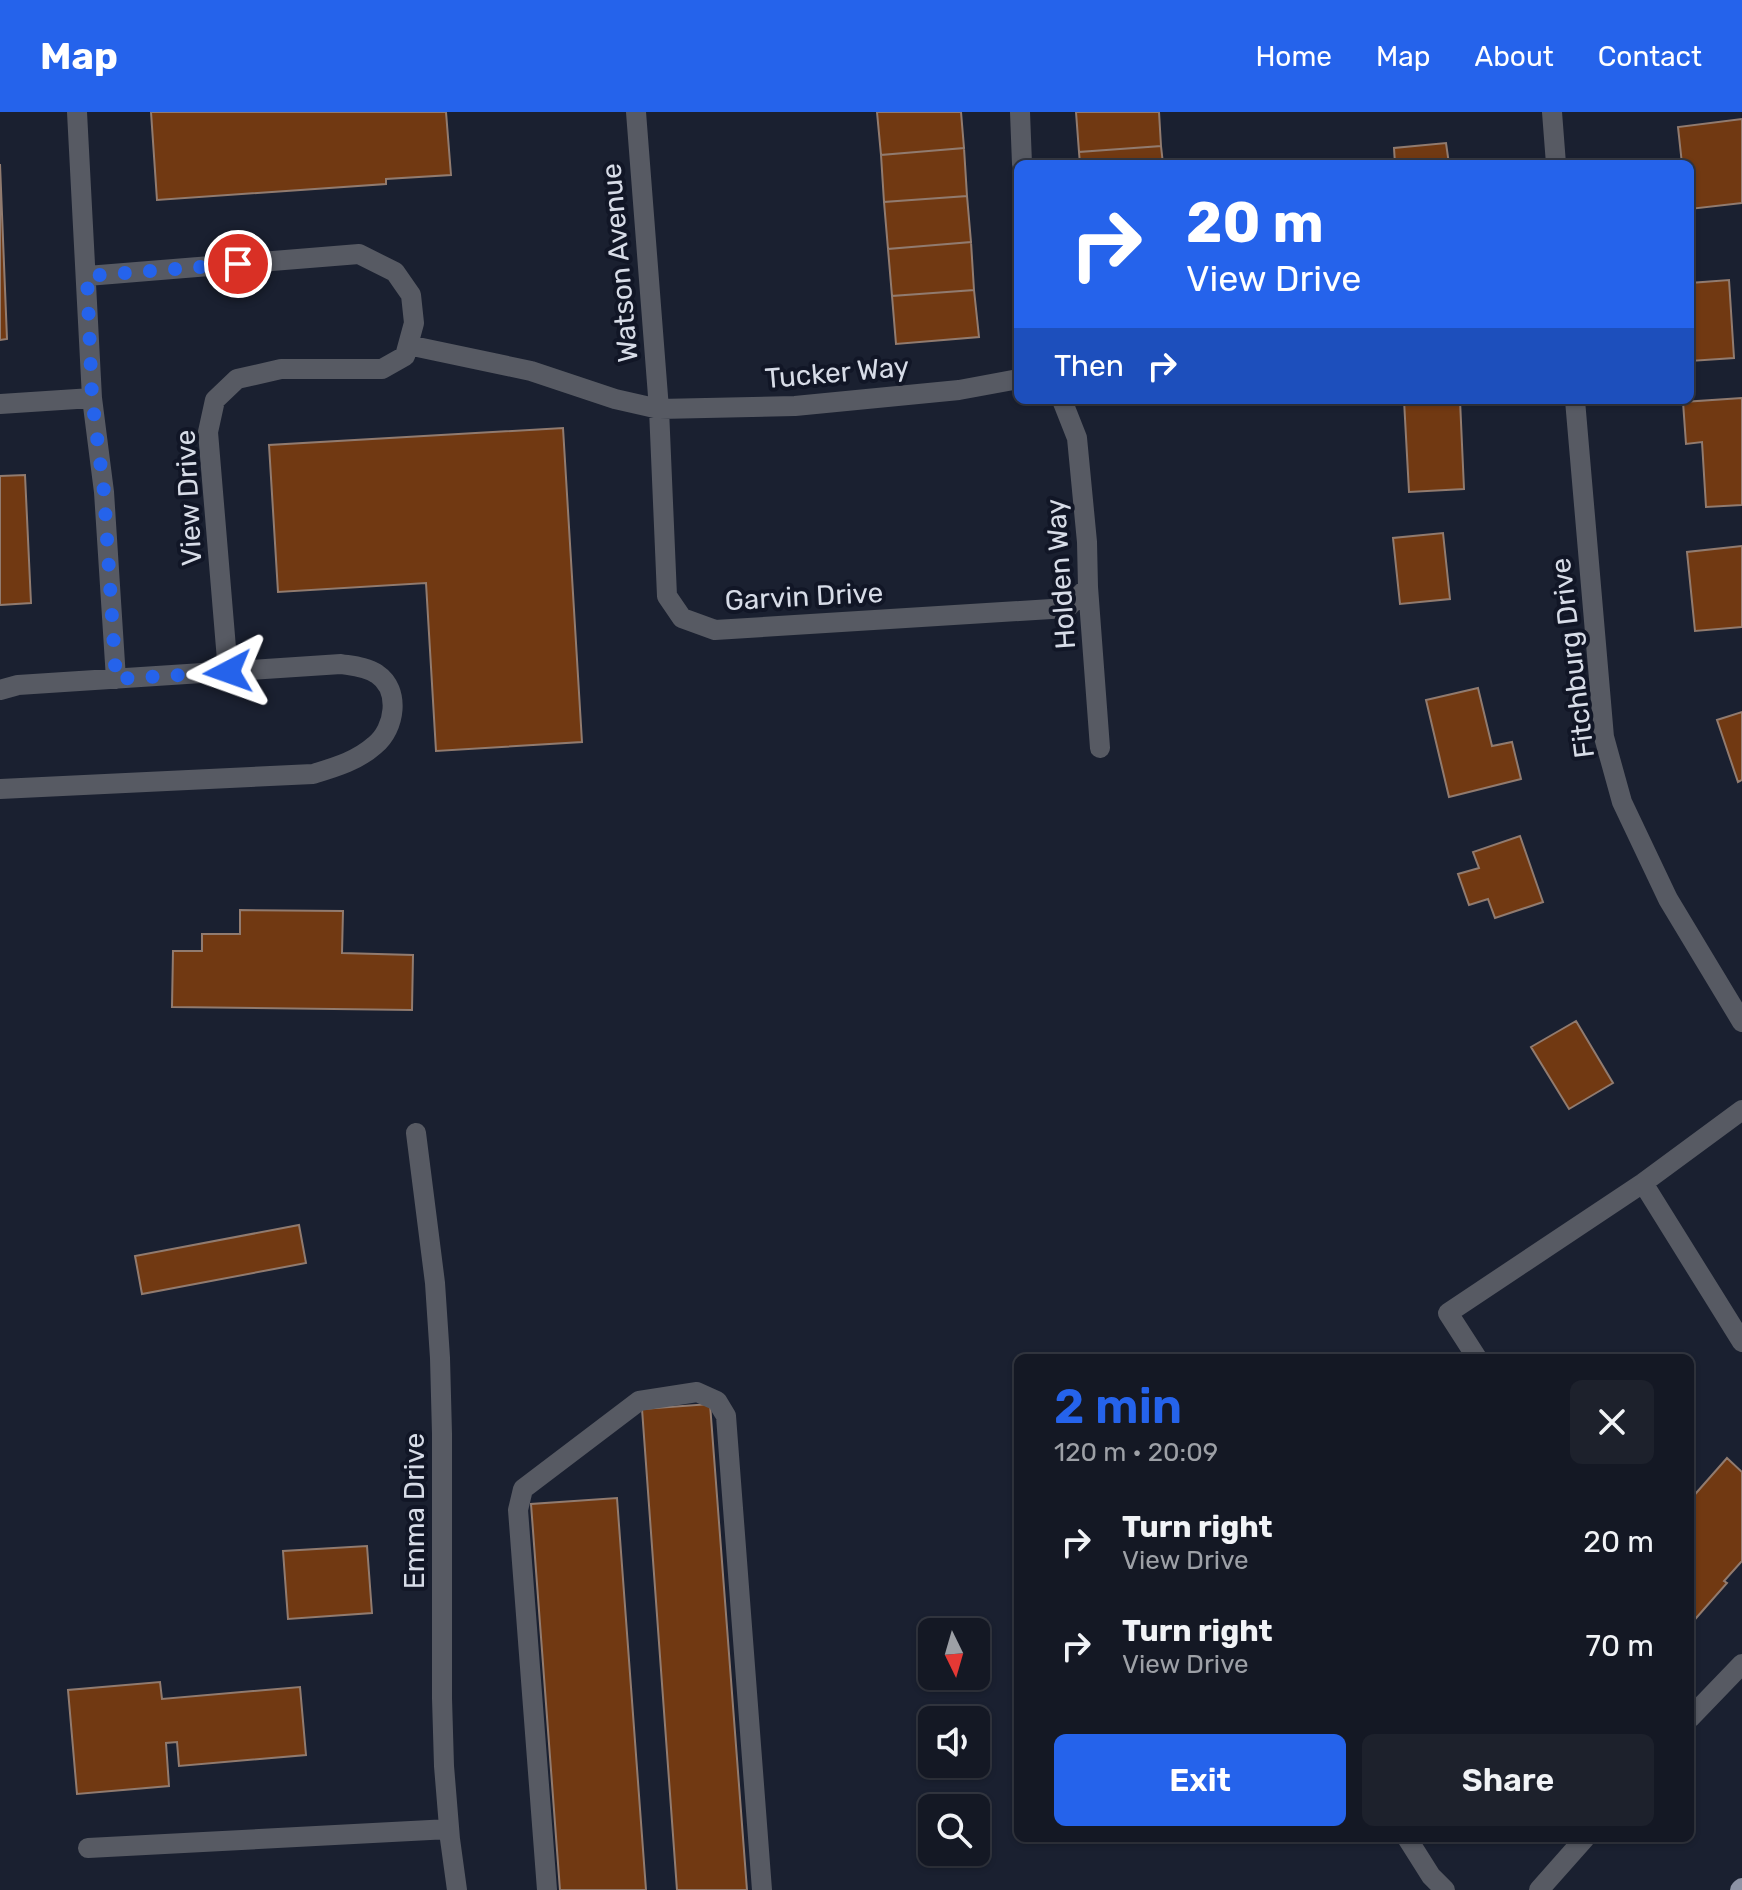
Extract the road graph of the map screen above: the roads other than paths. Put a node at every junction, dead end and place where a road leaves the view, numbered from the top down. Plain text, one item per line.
1 (77, 112) edge
2 (636, 112) edge
3 (1020, 112) edge
4 (1552, 112) edge
5 (1022, 160) edge
6 (1556, 160) edge
7 (87, 276) junction
8 (408, 345) junction
9 (1014, 380) edge
10 (92, 398) junction
11 (0, 404) edge
12 (1064, 404) edge
13 (1575, 404) edge
14 (659, 409) junction
15 (1088, 587) junction
16 (228, 672) junction
17 (116, 679) junction
18 (0, 690) edge
19 (1100, 748) dead end
20 (0, 789) edge
21 (1742, 1022) edge
22 (1742, 1110) edge
23 (416, 1133) dead end
24 (1643, 1183) junction
25 (1742, 1342) edge
26 (1474, 1354) edge
27 (1742, 1664) edge
28 (1694, 1714) edge
29 (449, 1829) junction
30 (1410, 1842) edge
31 (1581, 1842) edge
32 (88, 1848) dead end
33 (457, 1890) edge
34 (547, 1890) edge
35 (762, 1890) edge
36 (1445, 1890) edge
37 (1539, 1890) edge

1 - 7 street
2 - 14 street, Watson Avenue
3 - 5 street
4 - 6 street
7 - 8 street
7 - 10 street
8 - 14 street, Tucker Way
8 - 16 street, View Drive
9 - 14 street, Tucker Way
10 - 11 street
10 - 17 street
12 - 15 street, Holden Way
13 - 21 street, Fitchburg Drive
14 - 15 street, Garvin Drive
15 - 19 street, Holden Way
16 - 17 street
16 - 20 street
17 - 18 street
22 - 24 street
23 - 29 street, Emma Drive
24 - 25 street
24 - 26 street
27 - 28 street
29 - 32 street
29 - 33 street, Emma Drive
30 - 36 street
31 - 37 street
34 - 35 street

